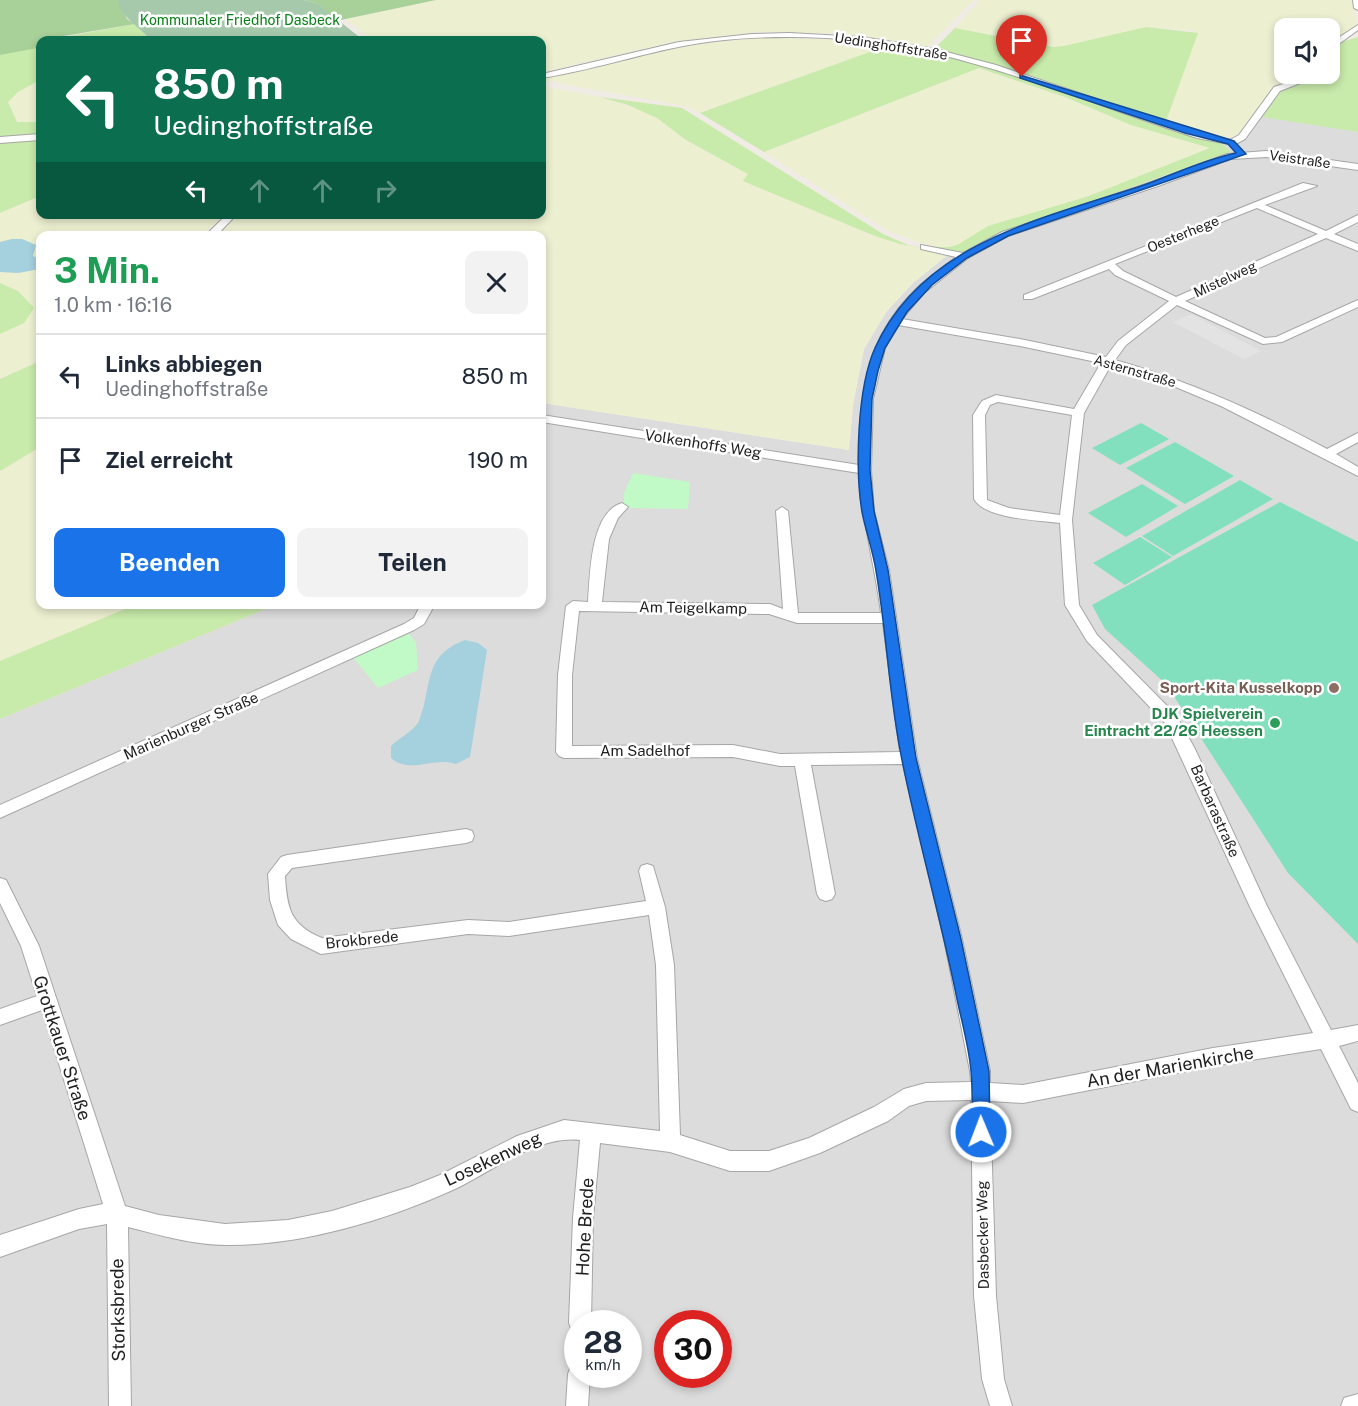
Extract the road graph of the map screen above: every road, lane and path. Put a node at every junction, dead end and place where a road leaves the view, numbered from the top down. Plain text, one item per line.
1 (1357, 0) edge
2 (1358, 8) edge
3 (1358, 27) edge
4 (1346, 36) junction
5 (1358, 36) edge
6 (1340, 40) edge
7 (546, 75) edge
8 (1291, 84) edge
9 (36, 137) edge
10 (0, 140) edge
11 (1231, 142) junction
12 (1242, 154) junction
13 (1358, 167) edge
14 (1312, 186) dead end
15 (1257, 205) junction
16 (1358, 218) edge
17 (228, 219) edge
18 (215, 231) edge
19 (1327, 234) junction
20 (924, 247) dead end
21 (1358, 248) edge
22 (964, 256) junction
23 (1110, 265) junction
24 (1028, 297) dead end
25 (1176, 301) junction
26 (1358, 303) edge
27 (896, 321) junction
28 (1107, 362) junction
29 (1078, 413) junction
30 (546, 419) edge
31 (1358, 437) edge
32 (1327, 454) junction
33 (865, 470) junction
34 (1358, 472) edge
35 (622, 507) dead end
36 (782, 511) dead end
37 (1065, 520) junction
38 (595, 606) junction
39 (425, 609) edge
40 (791, 616) junction
41 (888, 618) junction
42 (565, 675) joint
43 (909, 758) junction
44 (802, 760) junction
45 (0, 812) edge
46 (466, 836) dead end
47 (647, 871) dead end
48 (0, 885) edge
49 (826, 894) dead end
50 (656, 907) junction
51 (47, 1000) junction
52 (0, 1017) edge
53 (1358, 1033) edge
54 (1325, 1040) junction
55 (981, 1092) junction
56 (1358, 1103) edge
57 (591, 1131) junction
58 (670, 1142) junction
59 (117, 1214) junction
60 (0, 1246) edge
61 (580, 1310) edge
62 (578, 1388) edge
63 (1358, 1405) edge
64 (120, 1406) edge
65 (577, 1406) edge
66 (1001, 1406) edge
67 (1352, 1406) edge

1 - 2 street
3 - 4 street
4 - 5 street
4 - 6 street
7 - 11 street, Uedinghoffstraße
8 - 11 street
9 - 10 street
11 - 12 street
12 - 13 street, Veistraße
12 - 22 street, Dasbecker Weg
14 - 15 street, Oesterhege
15 - 19 street
15 - 23 street, Oesterhege
16 - 19 street, Mistelweg
17 - 18 street
19 - 21 street
19 - 25 street, Mistelweg
20 - 22 street
22 - 27 street, Dasbecker Weg
23 - 24 street, Oesterhege
23 - 25 street
25 - 26 street
25 - 28 street, Mistelweg
27 - 28 street, Asternstraße
27 - 33 street, Dasbecker Weg
28 - 29 street, Barbarastraße
28 - 32 street, Asternstraße
29 - 37 street, Barbarastraße
29 - 37 street
30 - 33 street, Volkenhoffs Weg
31 - 32 street
32 - 34 street, Asternstraße
33 - 41 street, Dasbecker Weg
35 - 38 street
36 - 40 street
37 - 54 street, Barbarastraße
38 - 40 street, Am Teigelkamp
38 - 42 street, Am Teigelkamp
39 - 45 street, Marienburger Straße
40 - 41 street, Am Teigelkamp
41 - 43 street, Dasbecker Weg
42 - 44 street, Am Sadelhof
43 - 44 street, Am Sadelhof
43 - 55 street, Dasbecker Weg
44 - 49 street
46 - 50 street, Brokbrede
47 - 50 street
48 - 51 street, Grottkauer Straße
50 - 58 street
51 - 52 street
51 - 59 street, Grottkauer Straße
53 - 54 street, An der Marienkirche
54 - 55 street, An der Marienkirche
54 - 56 street, Barbarastraße
55 - 58 street, Losekenweg
55 - 66 street, Dasbecker Weg
57 - 58 street, Losekenweg
57 - 59 street, Losekenweg
57 - 61 street, Hohe Brede
59 - 60 street, Losekenweg
59 - 64 street, Storksbrede
62 - 65 street
63 - 67 street

